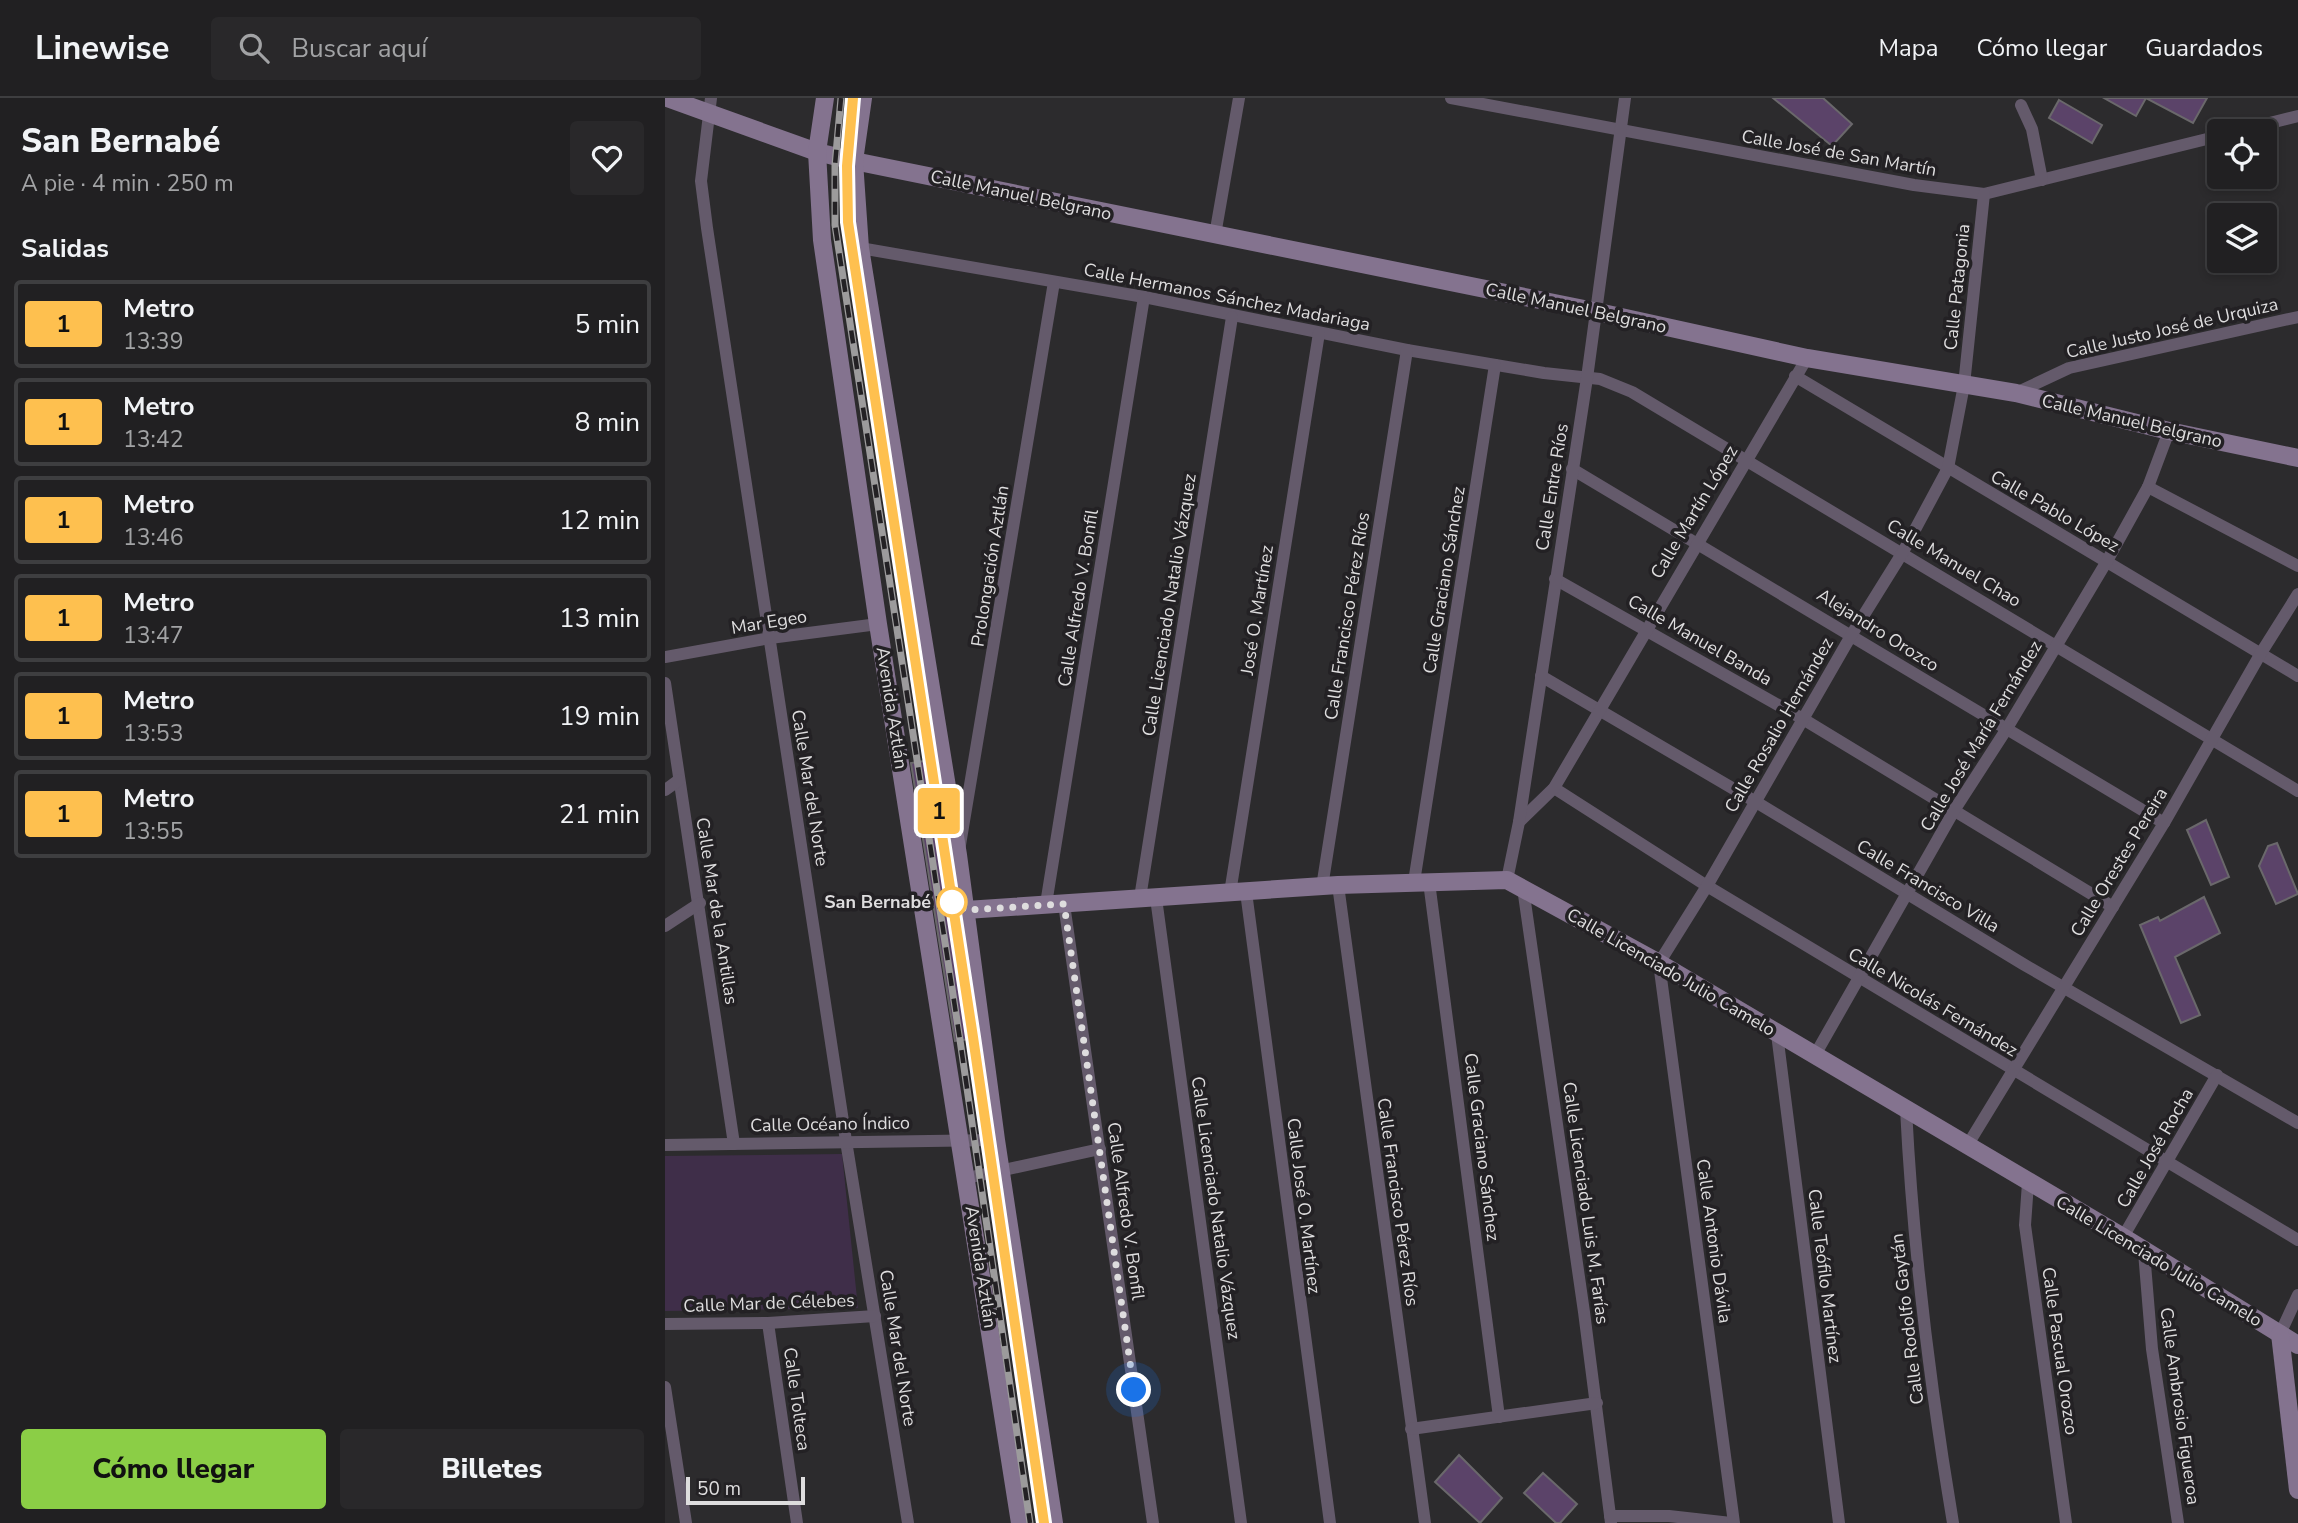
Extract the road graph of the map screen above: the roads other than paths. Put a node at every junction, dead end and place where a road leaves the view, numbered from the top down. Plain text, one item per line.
1 (667, 98) edge
2 (825, 98) edge
3 (863, 98) edge
4 (1239, 98) edge
5 (1451, 98) edge
6 (1625, 98) edge
7 (710, 105) edge
8 (2021, 105) dead end
9 (2298, 116) edge
10 (2277, 121) edge
11 (1620, 131) junction
12 (2207, 139) edge
13 (817, 152) junction
14 (854, 161) junction
15 (2042, 180) junction
16 (1985, 194) junction
17 (1215, 234) junction
18 (860, 248) junction
19 (1054, 282) junction
20 (1145, 297) junction
21 (1594, 311) junction
22 (1232, 317) junction
23 (2298, 317) edge
24 (1319, 333) junction
25 (1407, 350) junction
26 (1807, 358) junction
27 (1495, 365) junction
28 (1795, 376) junction
29 (1587, 378) junction
30 (1964, 385) junction
31 (2016, 393) junction
32 (2169, 431) junction
33 (2298, 458) edge
34 (1745, 460) junction
35 (1948, 468) junction
36 (1572, 469) junction
37 (2148, 487) junction
38 (1697, 541) junction
39 (1903, 552) junction
40 (2107, 561) junction
41 (2298, 566) edge
42 (1555, 579) junction
43 (2298, 594) edge
44 (878, 624) junction
45 (1645, 629) junction
46 (1851, 634) junction
47 (770, 638) junction
48 (2056, 645) junction
49 (2261, 653) junction
50 (665, 657) edge
51 (2298, 676) edge
52 (1541, 677) junction
53 (665, 683) edge
54 (1598, 710) junction
55 (1803, 719) junction
56 (2006, 730) junction
57 (2214, 739) junction
58 (679, 780) junction
59 (1554, 788) junction
60 (665, 790) edge
61 (2298, 791) edge
62 (1756, 802) junction
63 (1955, 809) junction
64 (1519, 822) junction
65 (2164, 823) junction
66 (958, 855) junction
67 (1422, 882) junction
68 (1515, 884) junction
69 (1330, 886) junction
70 (1707, 886) junction
71 (1238, 893) junction
72 (1906, 895) junction
73 (1148, 898) junction
74 (700, 903) junction
75 (1055, 904) junction
76 (2113, 907) junction
77 (966, 910) junction
78 (665, 926) edge
79 (1659, 963) junction
80 (1859, 978) junction
81 (2063, 986) junction
82 (1777, 1034) junction
83 (1815, 1055) junction
84 (2012, 1070) junction
85 (2217, 1076) junction
86 (1906, 1110) junction
87 (2298, 1123) edge
88 (961, 1140) junction
89 (996, 1140) junction
90 (846, 1141) junction
91 (734, 1144) junction
92 (665, 1145) edge
93 (1967, 1146) junction
94 (1100, 1149) junction
95 (2168, 1161) junction
96 (1001, 1172) junction
97 (967, 1178) junction
98 (2028, 1183) junction
99 (2123, 1237) junction
100 (2298, 1240) edge
101 (2144, 1252) junction
102 (2298, 1295) edge
103 (875, 1316) junction
104 (768, 1322) junction
105 (665, 1324) edge
106 (2280, 1334) junction
107 (2298, 1345) edge
108 (665, 1387) edge
109 (1597, 1403) junction
110 (1499, 1417) junction
111 (1411, 1429) junction
112 (2298, 1490) edge
113 (1610, 1519) edge
114 (686, 1523) edge
115 (797, 1523) edge
116 (908, 1523) edge
117 (1020, 1523) edge
118 (1054, 1523) edge
119 (1153, 1523) edge
120 (1241, 1523) edge
121 (1330, 1523) edge
122 (1425, 1523) edge
123 (1732, 1523) edge
124 (1839, 1523) edge
125 (1953, 1523) edge
126 (2066, 1523) edge
127 (2178, 1523) edge

1 - 7 street, Calle Manuel Belgrano
2 - 13 street, Avenida Aztlán
3 - 14 street, Avenida Aztlán
4 - 17 street
5 - 11 street, Calle José de San Martín
6 - 11 street, Calle Entre Ríos
7 - 13 street, Calle Manuel Belgrano
7 - 47 street, Calle Mar del Norte
8 - 15 street
9 - 10 street
11 - 16 street, Calle José de San Martín
11 - 21 street, Calle Entre Ríos
12 - 15 street, Calle José de San Martín
13 - 14 street, Calle Manuel Belgrano
13 - 44 street, Avenida Aztlán
14 - 17 street, Calle Manuel Belgrano
14 - 18 street, Avenida Aztlán
15 - 16 street, Calle José de San Martín
16 - 30 street, Calle Patagonia
17 - 21 street, Calle Manuel Belgrano
18 - 19 street, Calle Hermanos Sánchez Madariaga
18 - 66 street, Avenida Aztlán
19 - 20 street, Calle Hermanos Sánchez Madariaga
19 - 66 street, Prolongación Aztlán
20 - 22 street, Calle Hermanos Sánchez Madariaga
20 - 75 street, Calle Alfredo V. Bonfil
21 - 26 street, Calle Manuel Belgrano
21 - 29 street, Calle Entre Ríos
22 - 24 street, Calle Hermanos Sánchez Madariaga
22 - 73 street, Calle Licenciado Natalio Vázquez
23 - 31 street, Calle Justo José de Urquiza
24 - 25 street, Calle Hermanos Sánchez Madariaga
24 - 71 street, José O. Martínez
25 - 27 street, Calle Hermanos Sánchez Madariaga
25 - 69 street, Calle Francisco Pérez Ríos
26 - 28 street, Calle Martín López
26 - 30 street, Calle Manuel Belgrano
27 - 29 street, Calle Hermanos Sánchez Madariaga
27 - 67 street, Calle Graciano Sánchez
28 - 34 street, Calle Martín López
28 - 35 street, Calle Pablo López
29 - 34 street, Calle Manuel Chao
29 - 36 street, Calle Entre Ríos
30 - 31 street, Calle Manuel Belgrano
30 - 35 street, Calle Rosalio Hernández
31 - 32 street, Calle Manuel Belgrano
32 - 33 street, Calle Manuel Belgrano
32 - 37 street, Calle José María Fernández
34 - 38 street, Calle Martín López
34 - 39 street, Calle Manuel Chao
35 - 39 street, Calle Rosalio Hernández
35 - 40 street, Calle Pablo López
36 - 38 street, Alejandro Orozco
36 - 42 street, Calle Entre Ríos
37 - 40 street, Calle José María Fernández
37 - 41 street
38 - 45 street, Calle Martín López
38 - 46 street, Alejandro Orozco
39 - 46 street, Calle Rosalio Hernández
39 - 48 street, Calle Manuel Chao
40 - 48 street, Calle José María Fernández
40 - 49 street, Calle Pablo López
42 - 45 street, Calle Manuel Banda
42 - 52 street, Calle Entre Ríos
43 - 49 street, Calle Orestes Pereira
44 - 47 street, Mar Egeo
44 - 88 street, Avenida Aztlán
45 - 54 street, Calle Martín López
45 - 55 street, Calle Manuel Banda
46 - 55 street, Calle Rosalio Hernández
46 - 56 street, Alejandro Orozco
47 - 50 street, Mar Egeo
47 - 90 street, Calle Mar del Norte
48 - 56 street, Calle José María Fernández
48 - 57 street, Calle Manuel Chao
49 - 51 street, Calle Pablo López
49 - 57 street, Calle Orestes Pereira
52 - 54 street, Calle Francisco Villa
52 - 64 street, Calle Entre Ríos
53 - 58 street, Calle Mar de la Antillas
54 - 59 street, Calle Martín López
54 - 62 street, Calle Francisco Villa
55 - 62 street, Calle Rosalio Hernández
55 - 63 street, Calle Manuel Banda
56 - 63 street, Calle José María Fernández
56 - 65 street, Alejandro Orozco
57 - 61 street, Calle Manuel Chao
57 - 65 street, Calle Orestes Pereira
58 - 60 street
58 - 74 street, Calle Mar de la Antillas
59 - 64 street, Calle Martín López
59 - 70 street, Calle Nicolás Fernández
62 - 70 street, Calle Rosalio Hernández
62 - 72 street, Calle Francisco Villa
63 - 72 street, Calle José María Fernández
63 - 76 street, Calle Manuel Banda
64 - 68 street, Calle Entre Ríos
65 - 76 street, Calle Orestes Pereira
66 - 77 street, Avenida Aztlán
67 - 68 street
67 - 69 street
67 - 110 street, Calle Graciano Sánchez
68 - 79 street, Calle Licenciado Julio Camelo
68 - 109 street, Calle Licenciado Luis M. Farías
69 - 71 street
69 - 111 street, Calle Francisco Pérez Ríos
70 - 79 street, Calle Rosalio Hernández
70 - 80 street, Calle Nicolás Fernández
71 - 73 street
71 - 121 street, Calle José O. Martínez
72 - 80 street, Calle José María Fernández
72 - 81 street, Calle Francisco Villa
73 - 75 street
73 - 120 street, Calle Licenciado Natalio Vázquez
74 - 78 street
74 - 91 street, Calle Mar de la Antillas
75 - 77 street
75 - 94 street, Calle Alfredo V. Bonfil
76 - 81 street, Calle Orestes Pereira
77 - 89 street, Avenida Aztlán
79 - 82 street, Calle Licenciado Julio Camelo
79 - 123 street, Calle Antonio Dávila
80 - 83 street, Calle José María Fernández
80 - 84 street, Calle Nicolás Fernández
81 - 84 street, Calle Orestes Pereira
81 - 85 street, Calle Francisco Villa
82 - 83 street, Calle Licenciado Julio Camelo
82 - 124 street, Calle Teófilo Martínez
83 - 86 street, Calle Licenciado Julio Camelo
84 - 93 street, Calle Orestes Pereira
84 - 95 street, Calle Nicolás Fernández
85 - 87 street, Calle Francisco Villa
85 - 95 street, Calle José Rocha
86 - 93 street, Calle Licenciado Julio Camelo
86 - 125 street, Calle Rodolfo Gaytán
88 - 89 street, Calle Océano Índico
88 - 90 street, Calle Océano Índico
88 - 97 street, Avenida Aztlán
89 - 96 street, Avenida Aztlán
90 - 91 street, Calle Océano Índico
90 - 103 street, Calle Mar del Norte
91 - 92 street, Calle Océano Índico
93 - 98 street, Calle Licenciado Julio Camelo
94 - 96 street
94 - 119 street, Calle Alfredo V. Bonfil
95 - 99 street, Calle José Rocha
95 - 100 street, Calle Nicolás Fernández
96 - 97 street
96 - 118 street, Avenida Aztlán
97 - 117 street, Avenida Aztlán
98 - 99 street, Calle Licenciado Julio Camelo
98 - 126 street, Calle Pascual Orozco
99 - 101 street, Calle Licenciado Julio Camelo
101 - 106 street, Calle Licenciado Julio Camelo
101 - 127 street, Calle Ambrosio Figueroa
102 - 106 street
103 - 104 street, Calle Mar de Célebes
103 - 116 street, Calle Mar del Norte
104 - 105 street, Calle Mar de Célebes
104 - 115 street, Calle Tolteca
106 - 107 street, Calle Licenciado Julio Camelo
106 - 112 street
108 - 114 street
109 - 110 street
109 - 113 street, Calle Licenciado Luis M. Farías
110 - 111 street
111 - 122 street, Calle Francisco Pérez Ríos
113 - 123 street

